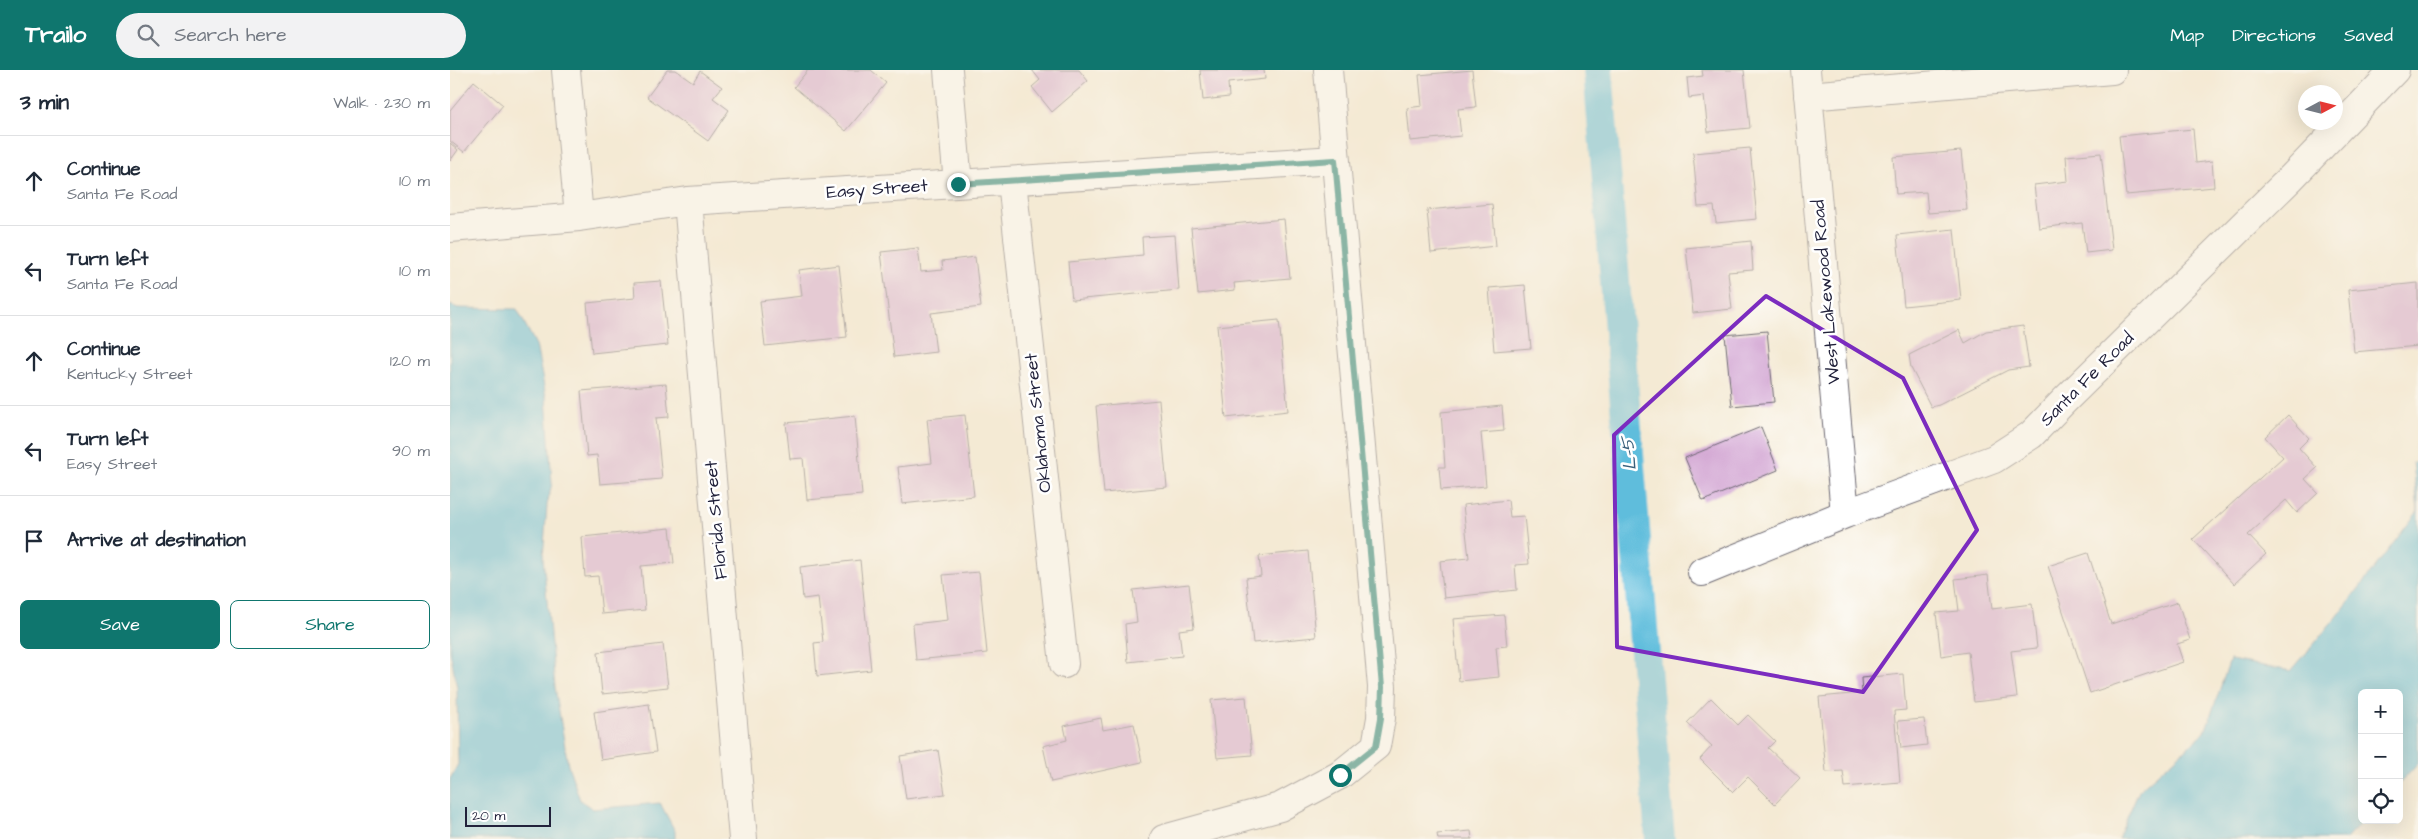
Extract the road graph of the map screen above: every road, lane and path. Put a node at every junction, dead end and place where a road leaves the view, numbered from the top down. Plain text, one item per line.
1 (566, 70) edge
2 (948, 70) edge
3 (1328, 70) edge
4 (2112, 70) edge
5 (2395, 70) edge
6 (1807, 83) edge
7 (1335, 160) junction
8 (1012, 181) junction
9 (958, 184) junction
10 (688, 202) junction
11 (579, 218) junction
12 (450, 228) edge
13 (1845, 514) junction
14 (1702, 572) dead end
15 (1064, 664) dead end
16 (743, 839) edge
17 (1164, 839) edge

1 - 11 street
2 - 9 street
3 - 7 street
4 - 6 street
5 - 13 street, Santa Fe Road
6 - 13 street, West Lakewood Road
7 - 8 street, Easy Street
7 - 17 street
8 - 9 street, Easy Street
8 - 15 street, Oklahoma Street
9 - 10 street, Easy Street
10 - 11 street, Easy Street
10 - 16 street, Florida Street
11 - 12 street, Easy Street
13 - 14 street, Santa Fe Road

